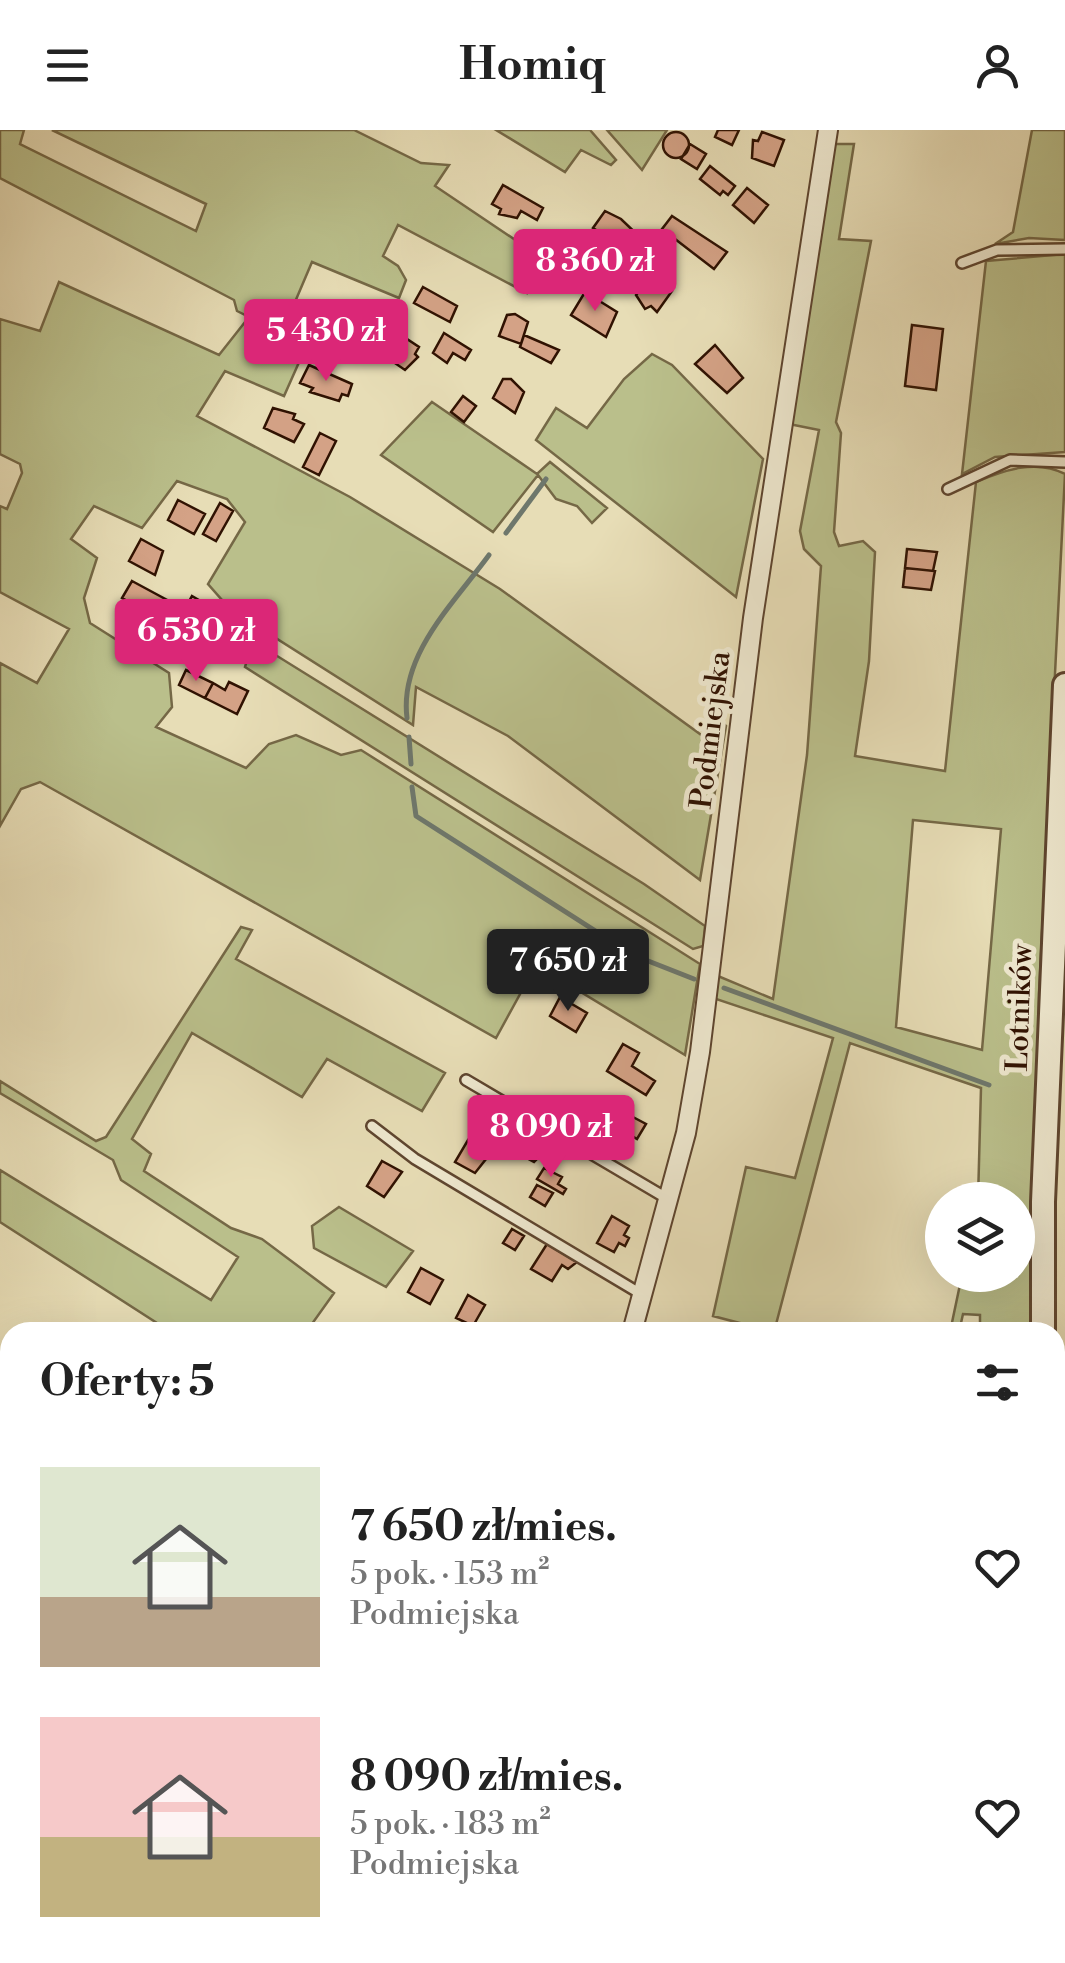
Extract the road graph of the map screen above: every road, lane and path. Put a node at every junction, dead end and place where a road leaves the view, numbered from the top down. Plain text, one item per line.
1 (828, 130) edge
2 (1065, 249) edge
3 (962, 263) dead end
4 (1065, 462) edge
5 (948, 490) dead end
6 (1065, 685) edge
7 (466, 1080) dead end
8 (372, 1126) dead end
9 (668, 1199) junction
10 (643, 1295) junction
11 (635, 1322) edge
12 (1043, 1322) edge

1 - 9 street, Podmiejska
2 - 3 lane
4 - 5 lane
6 - 12 street, Lotników
7 - 9 lane
8 - 10 lane
9 - 10 street, Podmiejska
10 - 11 street, Podmiejska

